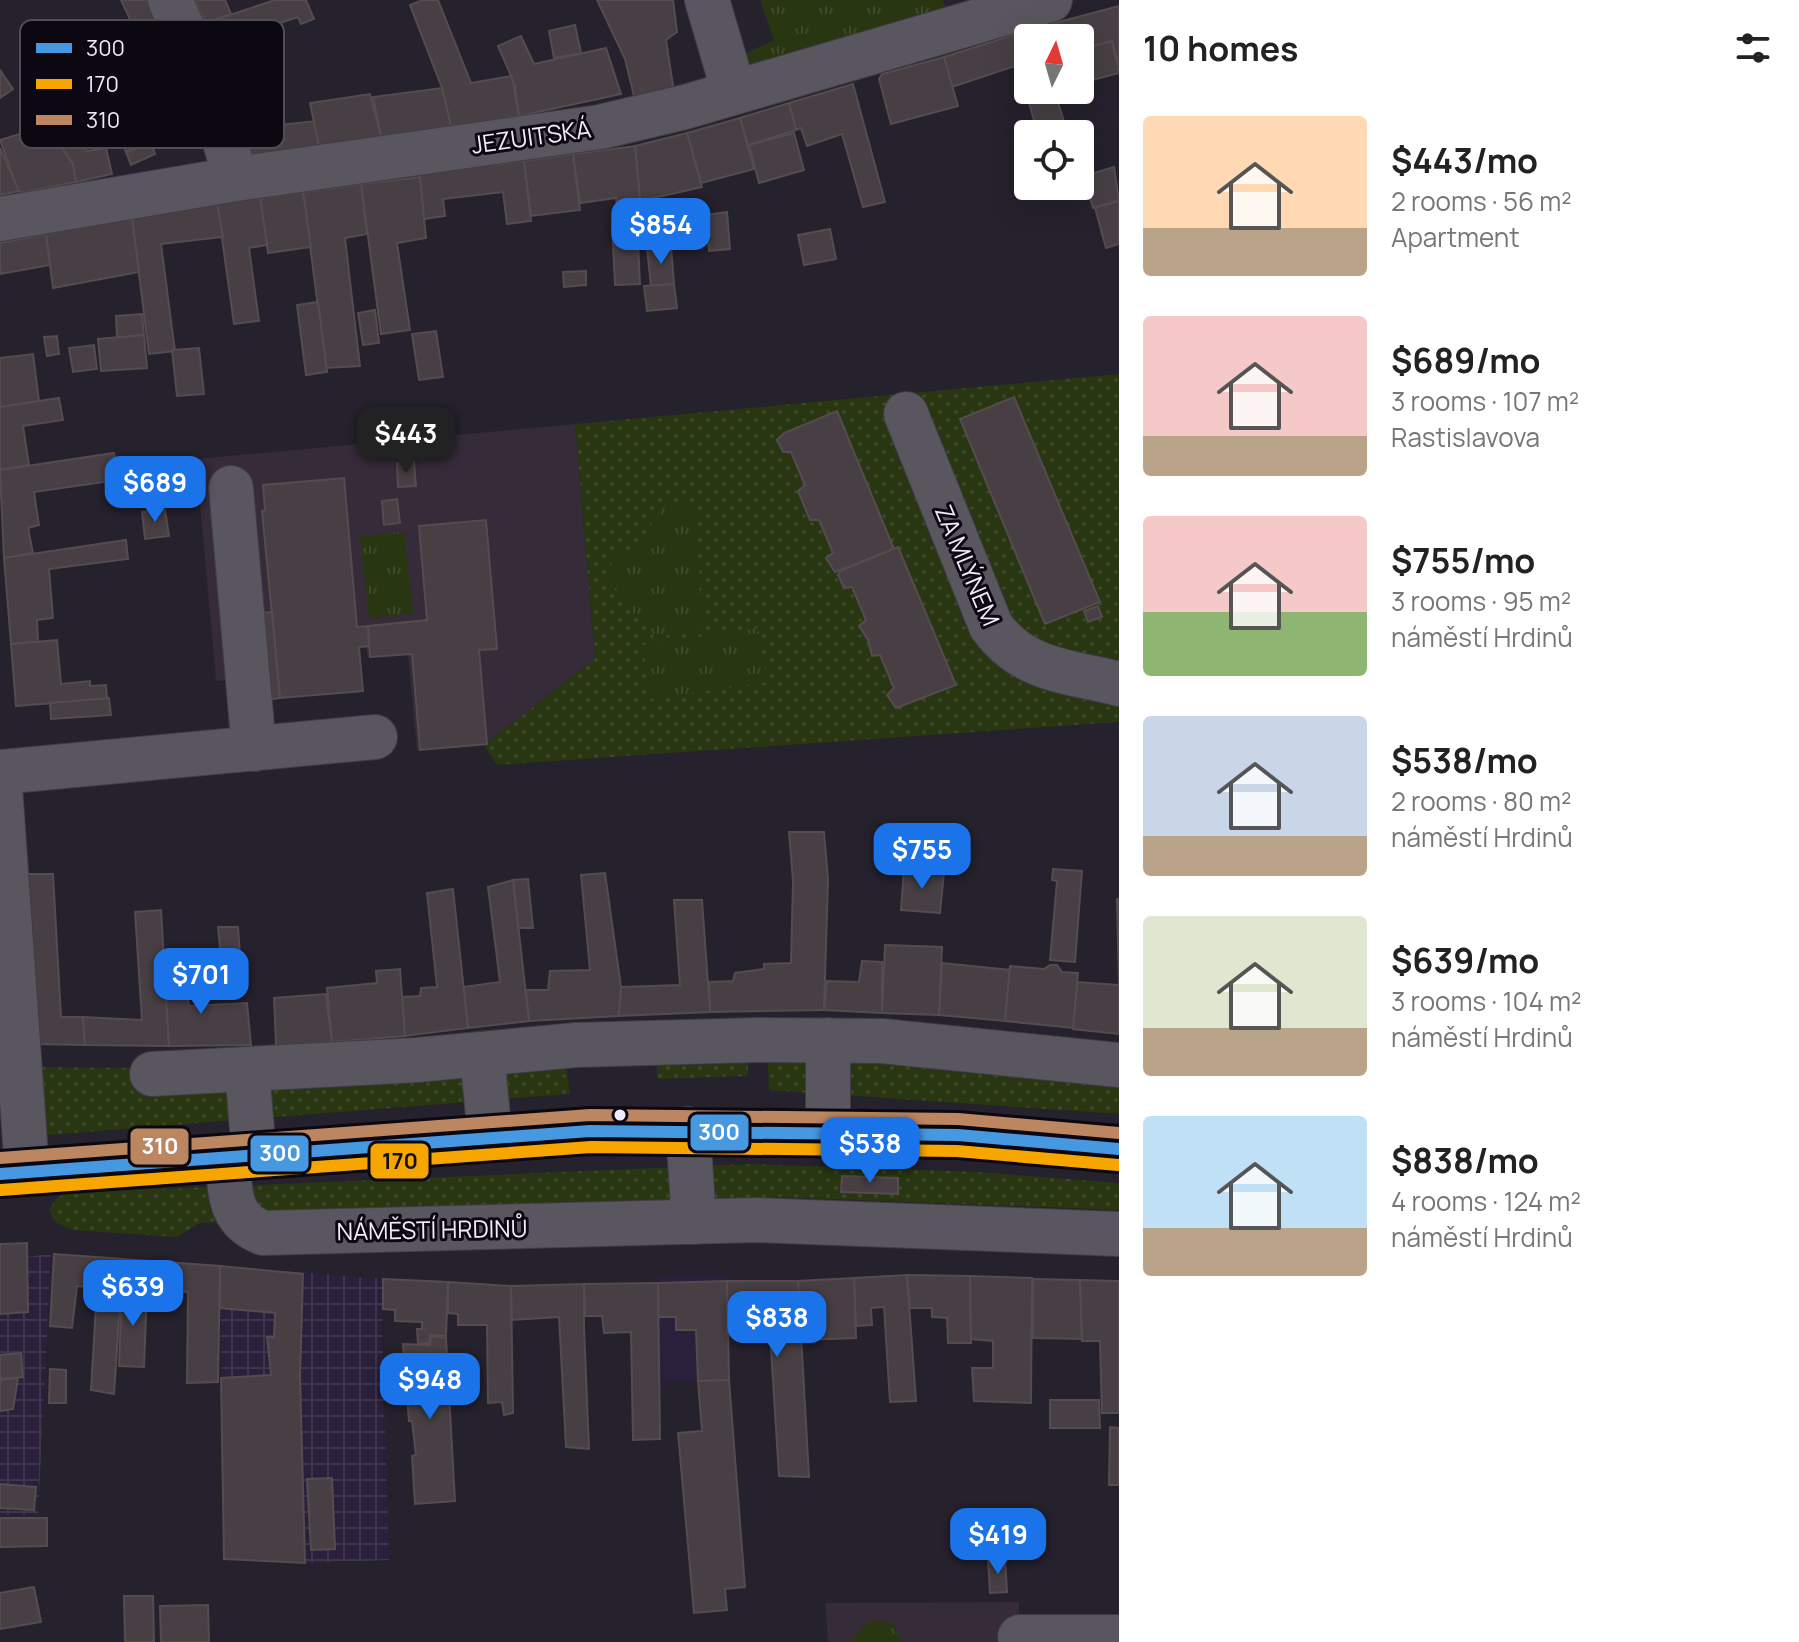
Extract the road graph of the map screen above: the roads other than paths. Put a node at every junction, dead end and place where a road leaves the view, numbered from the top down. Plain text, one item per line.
1 (170, 0) edge
2 (707, 0) edge
3 (1050, 0) edge
4 (179, 20) edge
5 (734, 92) junction
6 (227, 148) edge
7 (236, 179) junction
8 (0, 219) edge
9 (906, 414) dead end
10 (231, 488) dead end
11 (1119, 684) edge
12 (375, 737) dead end
13 (254, 749) junction
14 (0, 772) edge
15 (0, 786) edge
16 (828, 1040) junction
17 (482, 1054) junction
18 (1119, 1065) edge
19 (247, 1069) junction
20 (152, 1074) dead end
21 (688, 1129) junction
22 (828, 1131) junction
23 (490, 1137) junction
24 (1119, 1149) edge
25 (241, 1155) junction
26 (13, 1172) edge
27 (694, 1222) junction
28 (1119, 1234) edge
29 (1020, 1637) dead end
30 (1119, 1637) edge

1 - 4 street
2 - 5 street
3 - 5 street, JEZUITSKÁ
5 - 7 street, JEZUITSKÁ
6 - 7 street
7 - 8 street, JEZUITSKÁ
9 - 11 street, ZA MLÝNEM
10 - 13 street
12 - 13 street
13 - 14 street
15 - 26 street
16 - 17 street
16 - 18 street
16 - 22 street
17 - 19 street
17 - 23 street
19 - 20 street
19 - 25 street, NÁMĚSTÍ HRDINŮ
21 - 22 main road
21 - 23 main road
21 - 27 street
22 - 24 main road
23 - 25 main road
25 - 26 main road
25 - 27 street, NÁMĚSTÍ HRDINŮ
27 - 28 street, NÁMĚSTÍ HRDINŮ
29 - 30 street

